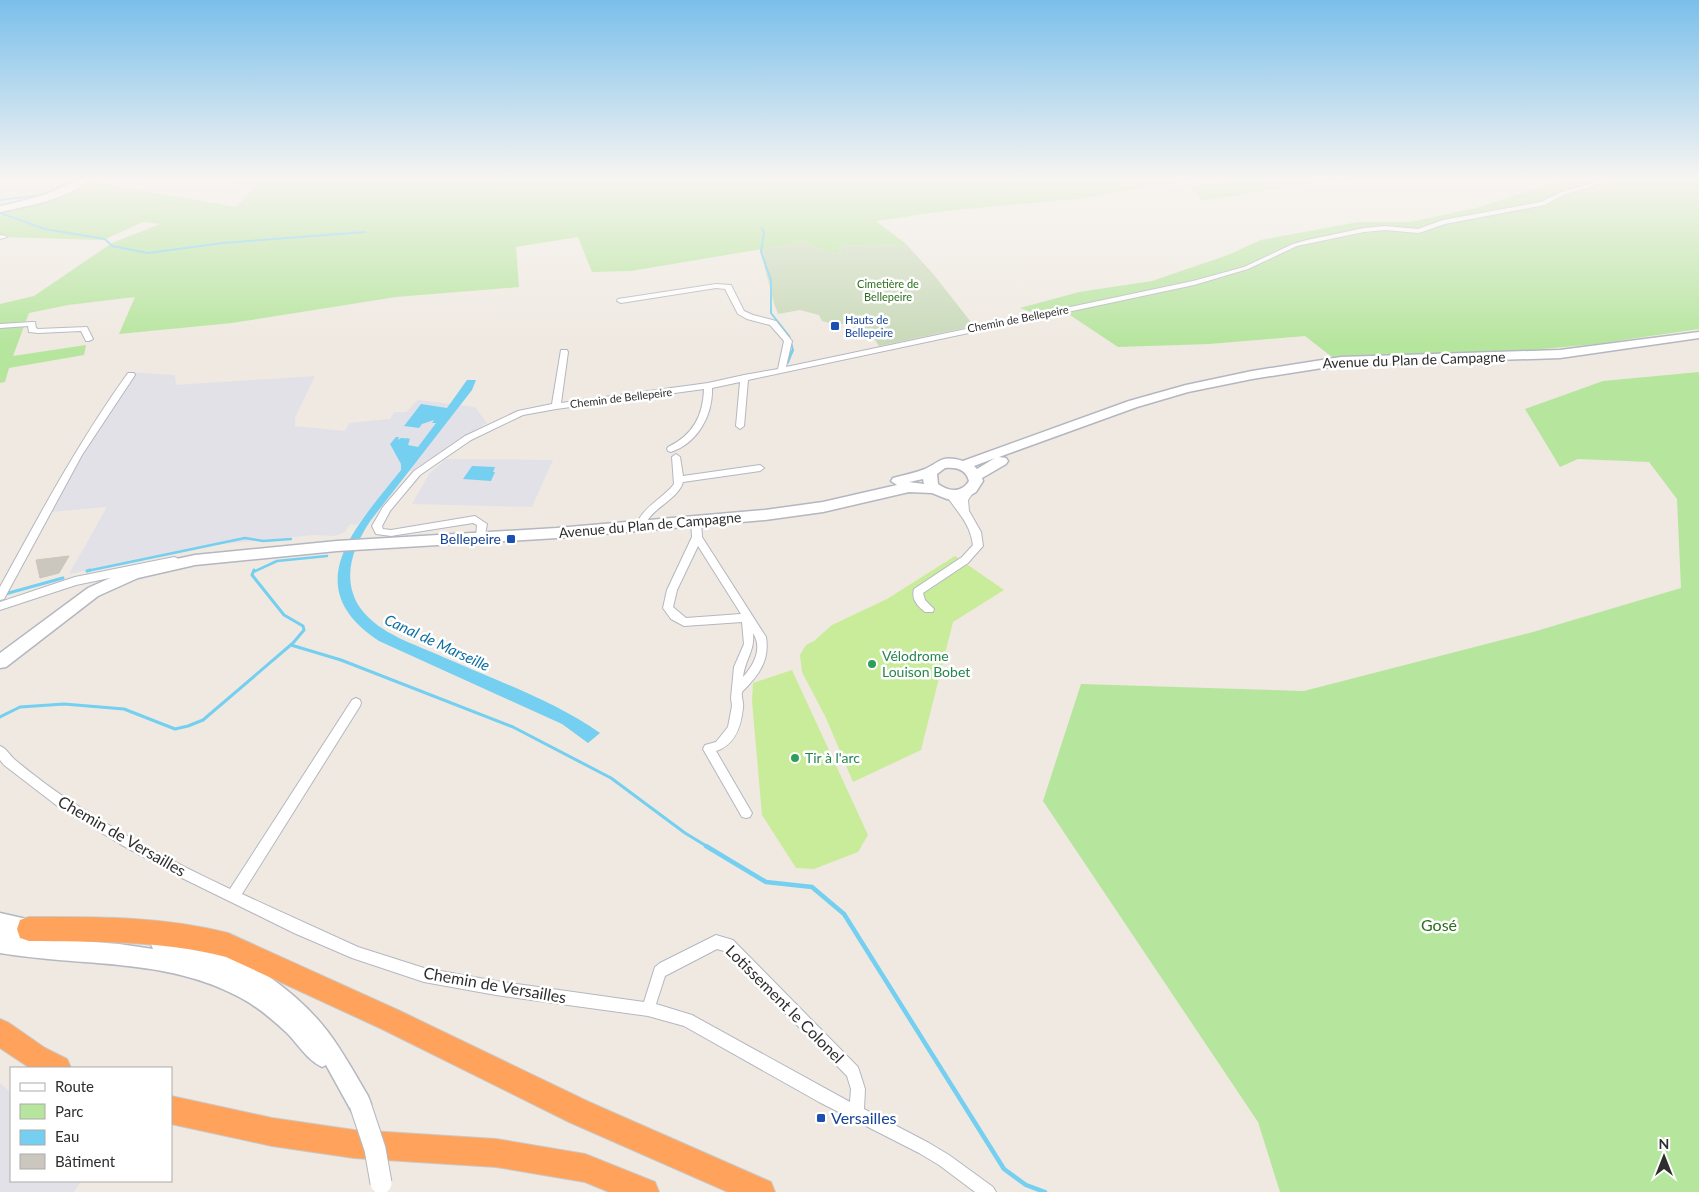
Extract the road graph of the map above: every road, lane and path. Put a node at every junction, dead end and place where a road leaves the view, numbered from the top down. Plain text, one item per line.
1 (1347, 234) edge
2 (621, 301) dead end
3 (0, 326) edge
4 (1699, 336) edge
5 (89, 339) dead end
6 (1699, 340) edge
7 (564, 352) dead end
8 (782, 369) junction
9 (131, 375) dead end
10 (744, 377) junction
11 (708, 386) junction
12 (556, 406) junction
13 (740, 426) dead end
14 (964, 465) junction
15 (760, 468) dead end
16 (930, 472) junction
17 (975, 476) junction
18 (679, 480) junction
19 (935, 489) junction
20 (970, 490) junction
21 (951, 495) junction
22 (964, 511) junction
23 (644, 519) junction
24 (696, 521) junction
25 (482, 534) junction
26 (697, 537) junction
27 (195, 560) junction
28 (0, 596) edge
29 (5, 605) edge
30 (929, 609) dead end
31 (748, 618) junction
32 (0, 662) edge
33 (737, 690) junction
34 (356, 703) dead end
35 (3, 756) edge
36 (746, 813) dead end
37 (233, 896) junction
38 (0, 923) edge
39 (29, 929) junction
40 (0, 943) edge
41 (648, 1009) junction
42 (0, 1032) edge
43 (56, 1067) edge
44 (354, 1095) junction
45 (172, 1110) edge
46 (856, 1113) junction
47 (382, 1188) edge
48 (645, 1192) edge
49 (760, 1192) edge
50 (988, 1192) edge

1 - 8 street, Chemin de Bellepeire
2 - 8 street
3 - 5 street
4 - 14 main road, Avenue du Plan de Campagne
6 - 17 main road, Avenue du Plan de Campagne
7 - 12 street
8 - 10 street, Chemin de Bellepeire
9 - 28 street
10 - 11 street, Chemin de Bellepeire
10 - 13 street
11 - 12 street, Chemin de Bellepeire
11 - 18 street
12 - 25 street, Chemin de Bellepeire
14 - 16 main road
14 - 17 main road
15 - 18 street
16 - 19 main road
16 - 23 main road, Avenue du Plan de Campagne
17 - 20 main road
18 - 23 street
19 - 21 main road
19 - 24 main road, Avenue du Plan de Campagne
20 - 21 main road
20 - 22 street
21 - 22 street
22 - 30 street
23 - 25 main road, Avenue du Plan de Campagne
24 - 25 main road, Avenue du Plan de Campagne
24 - 26 street
25 - 27 main road, Avenue du Plan de Campagne
26 - 31 street
26 - 31 street
27 - 29 street
27 - 32 main road, Avenue du Plan de Campagne
31 - 33 street
31 - 33 street
33 - 36 street
34 - 37 street
35 - 37 street, Chemin de Versailles
37 - 41 street, Chemin de Versailles
38 - 39 main road
39 - 44 main road
39 - 49 highway
40 - 44 main road
41 - 46 street, Chemin de Versailles
41 - 46 street, Lotissement le Colonel
42 - 43 highway
44 - 47 main road, bridge
45 - 48 highway
46 - 50 street, Chemin de Versailles

